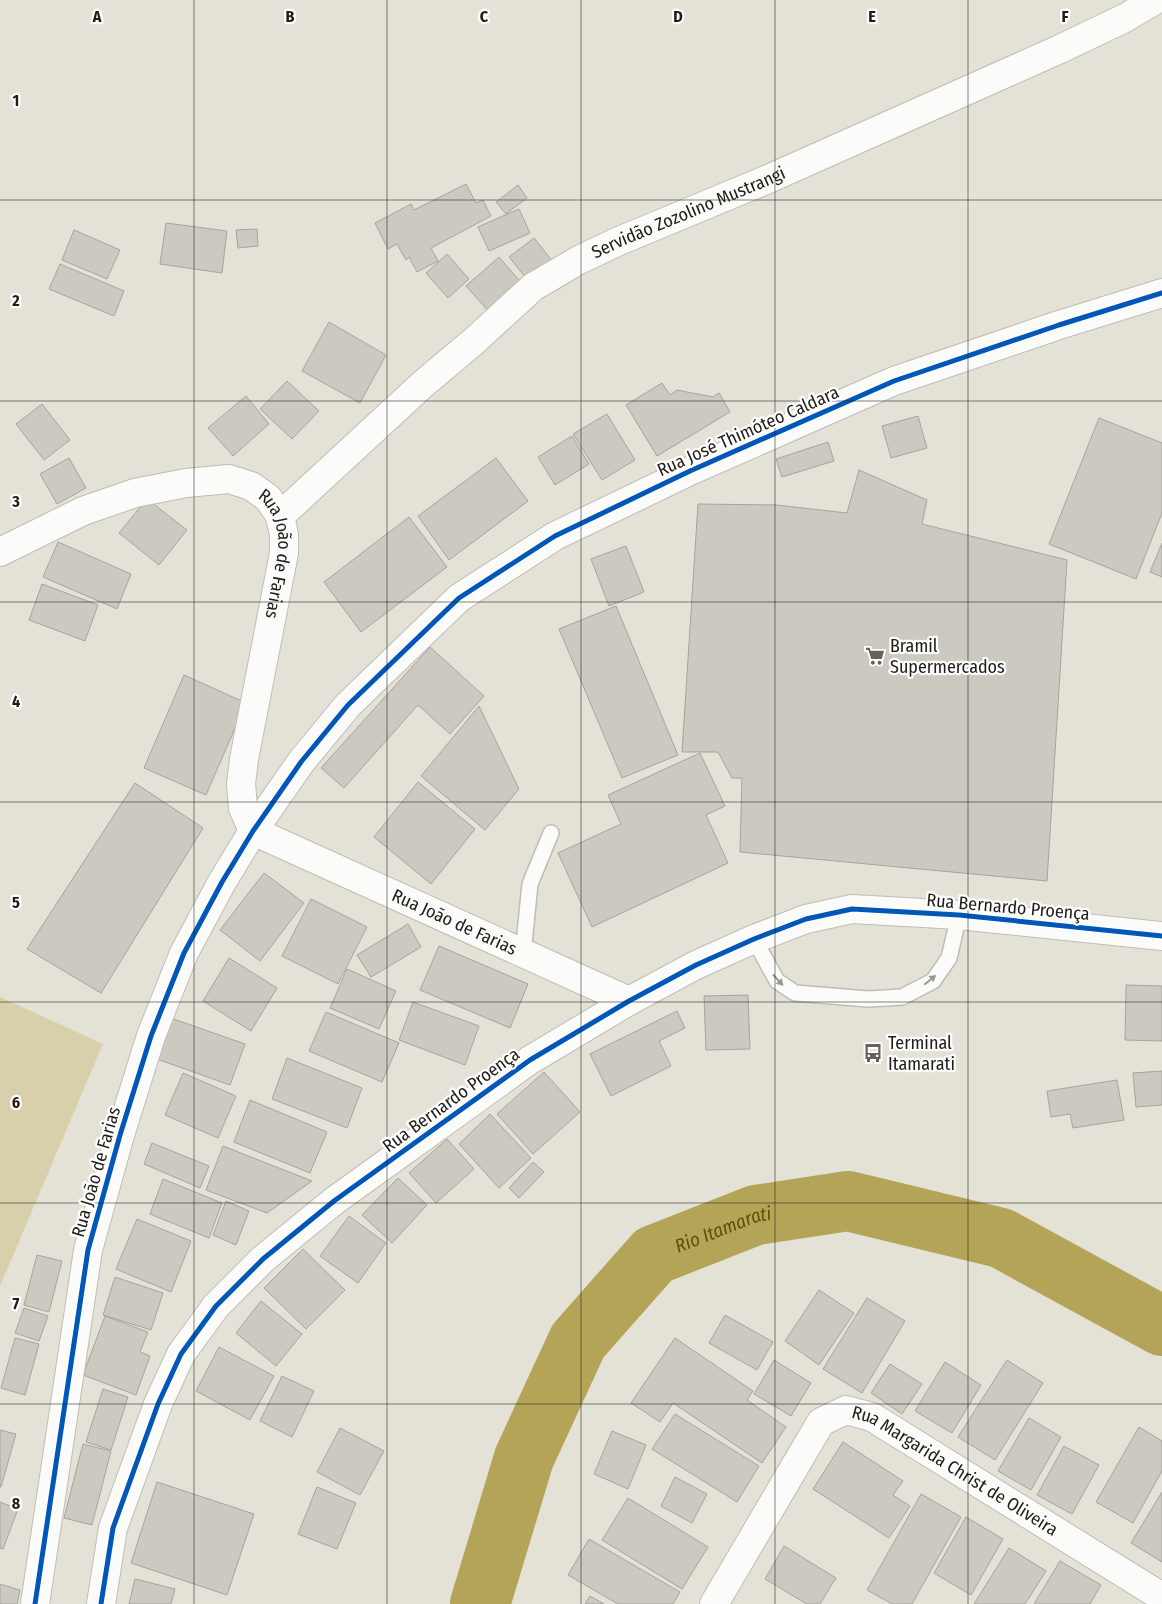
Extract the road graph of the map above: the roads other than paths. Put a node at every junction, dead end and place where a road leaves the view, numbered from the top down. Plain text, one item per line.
1 (1155, 0) edge
2 (1162, 293) edge
3 (280, 516) junction
4 (0, 552) edge
5 (254, 831) junction
6 (551, 834) dead end
7 (959, 915) junction
8 (1162, 936) edge
9 (754, 938) junction
10 (523, 952) junction
11 (629, 1000) junction
12 (1162, 1597) edge
13 (36, 1604) edge
14 (101, 1604) edge
15 (714, 1604) edge

1 - 3 street, Servidão Zozolino Mustrangi
2 - 5 street, Rua José Thimóteo Caldara
3 - 4 street, Rua João de Farias
3 - 5 street, Rua João de Farias
5 - 10 street, Rua João de Farias
5 - 13 street, Rua João de Farias
6 - 10 lane
7 - 8 street, Rua Bernardo Proença
7 - 9 street, Rua Bernardo Proença
9 -> 7 lane
9 - 11 street, Rua Bernardo Proença
10 - 11 street, Rua João de Farias
11 - 14 street, Rua Bernardo Proença
12 - 15 street, Rua Margarida Christ de Oliveira

